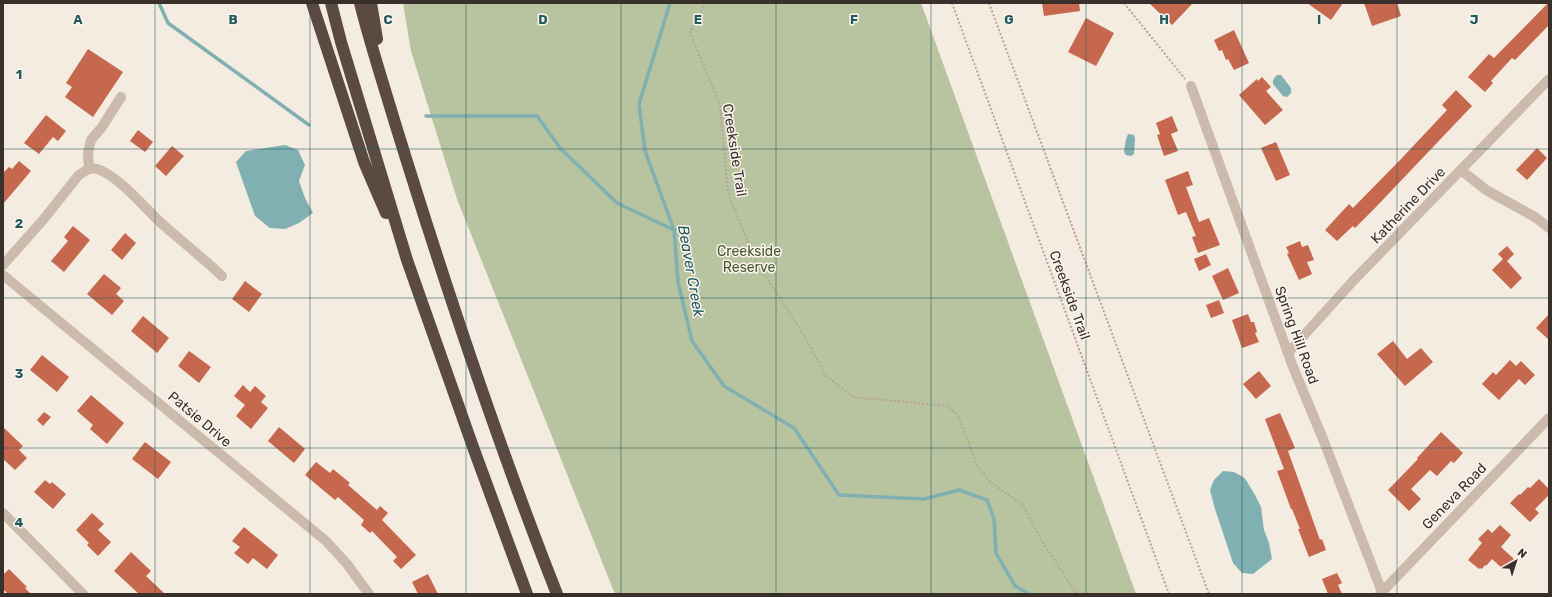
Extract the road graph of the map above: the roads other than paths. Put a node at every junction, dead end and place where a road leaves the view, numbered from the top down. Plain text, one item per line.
1 (312, 3) edge
2 (331, 3) edge
3 (360, 3) edge
4 (371, 3) edge
5 (1549, 79) edge
6 (1191, 86) road end
7 (121, 97) dead end
8 (388, 101) junction
9 (89, 169) junction
10 (1461, 170) junction
11 (1549, 228) edge
12 (407, 260) junction
13 (3, 265) edge
14 (3, 275) edge
15 (222, 276) dead end
16 (1288, 353) junction
17 (1549, 418) edge
18 (3, 513) edge
19 (1381, 593) edge
20 (83, 594) edge
21 (369, 594) edge
22 (527, 594) edge
23 (558, 594) edge

1 - 12 highway
2 - 12 highway
3 - 8 highway
4 - 8 highway
5 - 10 street, Katherine Drive
6 - 16 street, Spring Hill Road
7 - 9 street
8 - 23 highway
9 - 13 street
9 - 15 street
10 - 11 street
10 - 16 street, Katherine Drive
12 - 22 highway
14 - 21 street, Patsie Drive
16 - 19 street, Spring Hill Road
17 - 19 street, Geneva Road
18 - 20 street

